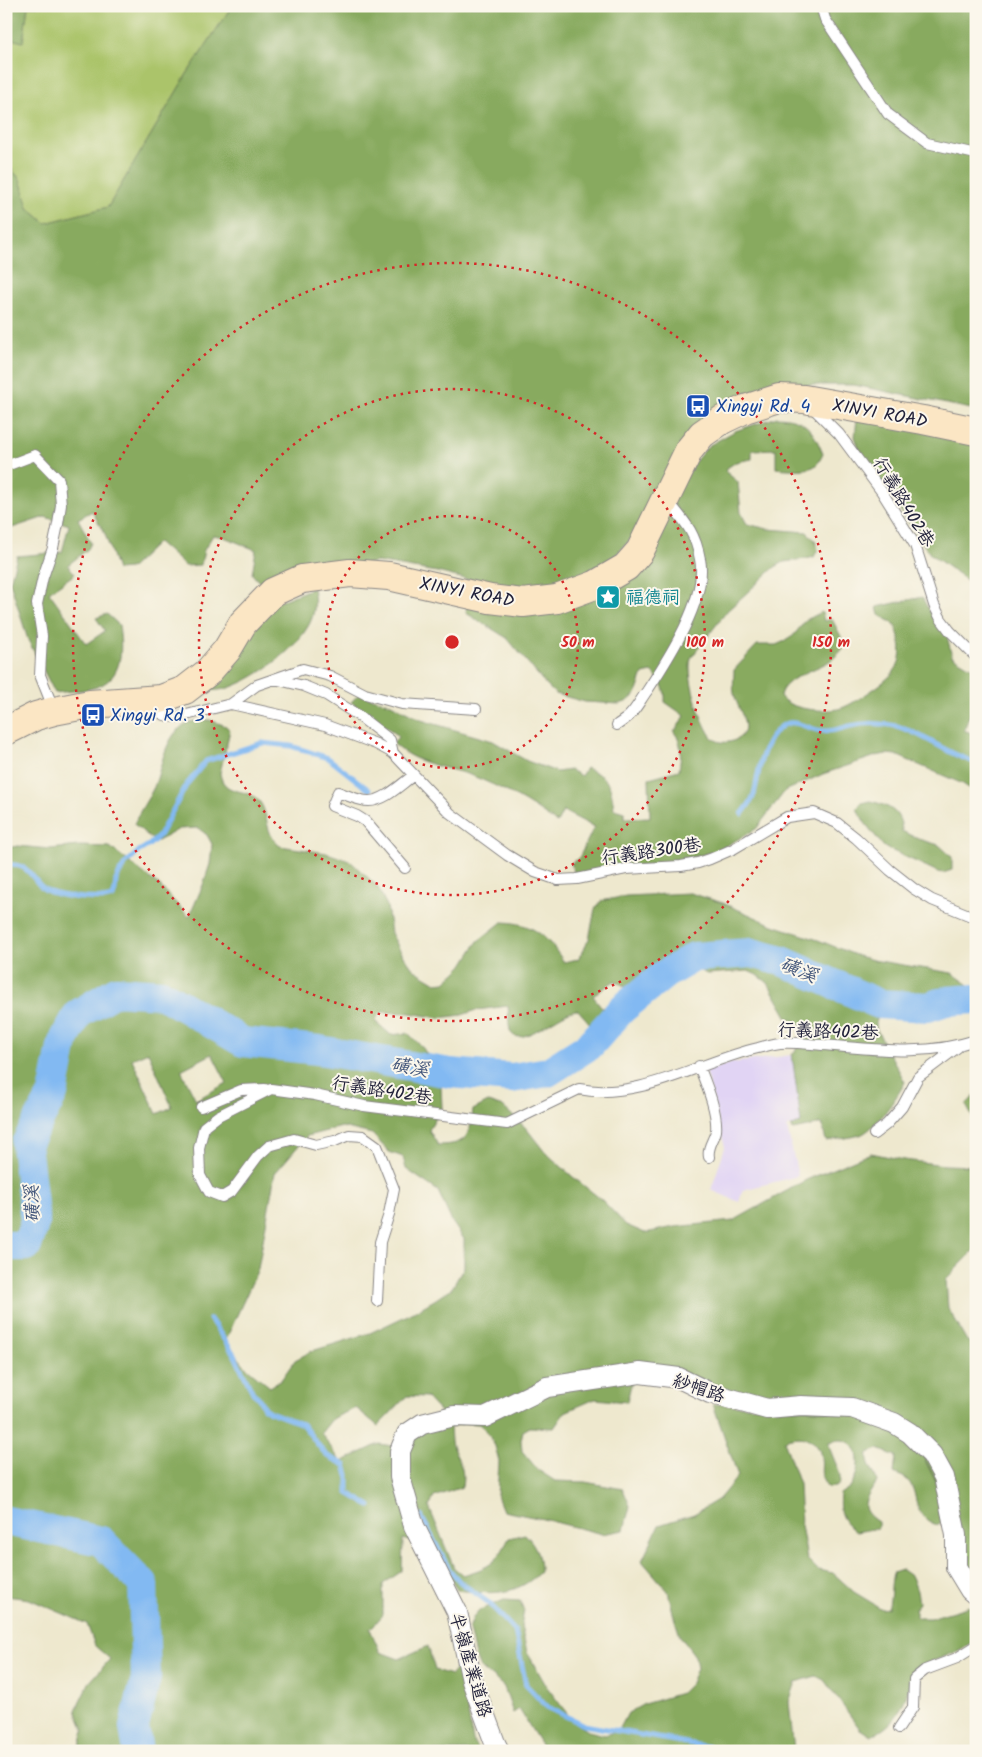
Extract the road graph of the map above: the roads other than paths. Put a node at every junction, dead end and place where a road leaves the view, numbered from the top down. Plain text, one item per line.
1 (821, 6) edge
2 (976, 154) edge
3 (804, 399) junction
4 (976, 431) edge
5 (6, 466) edge
6 (666, 500) junction
7 (976, 657) edge
8 (273, 678) junction
9 (144, 701) junction
10 (231, 704) junction
11 (476, 709) dead end
12 (54, 711) junction
13 (617, 725) dead end
14 (6, 731) edge
15 (393, 752) junction
16 (414, 775) junction
17 (404, 868) dead end
18 (976, 918) edge
19 (976, 1040) edge
20 (960, 1045) junction
21 (700, 1066) junction
22 (271, 1089) junction
23 (201, 1107) dead end
24 (874, 1134) dead end
25 (709, 1157) dead end
26 (377, 1301) dead end
27 (414, 1526) joint
28 (976, 1595) edge
29 (976, 1646) edge
30 (900, 1728) dead end
31 (499, 1751) edge

1 - 2 lane
3 - 4 street, XINYI ROAD
3 - 6 street, XINYI ROAD
3 - 7 lane, 行義路402巷
5 - 12 lane
6 - 9 street, XINYI ROAD
6 - 13 lane
8 - 10 lane, 行義路300巷
8 - 11 lane
8 - 15 lane, 行義路300巷
9 - 10 lane, 行義路300巷
9 - 12 street, XINYI ROAD
10 - 15 lane, 行義路300巷
12 - 14 street, XINYI ROAD
15 - 16 lane, 行義路300巷
16 - 17 lane
16 - 18 lane, 行義路300巷
19 - 20 lane, 行義路402巷
20 - 21 lane, 行義路402巷
20 - 24 lane
21 - 22 lane, 行義路402巷
21 - 25 lane
22 - 23 lane, 行義路402巷
22 - 26 lane
27 - 28 street, 紗帽路
27 - 31 street, 半嶺產業道路
29 - 30 lane

